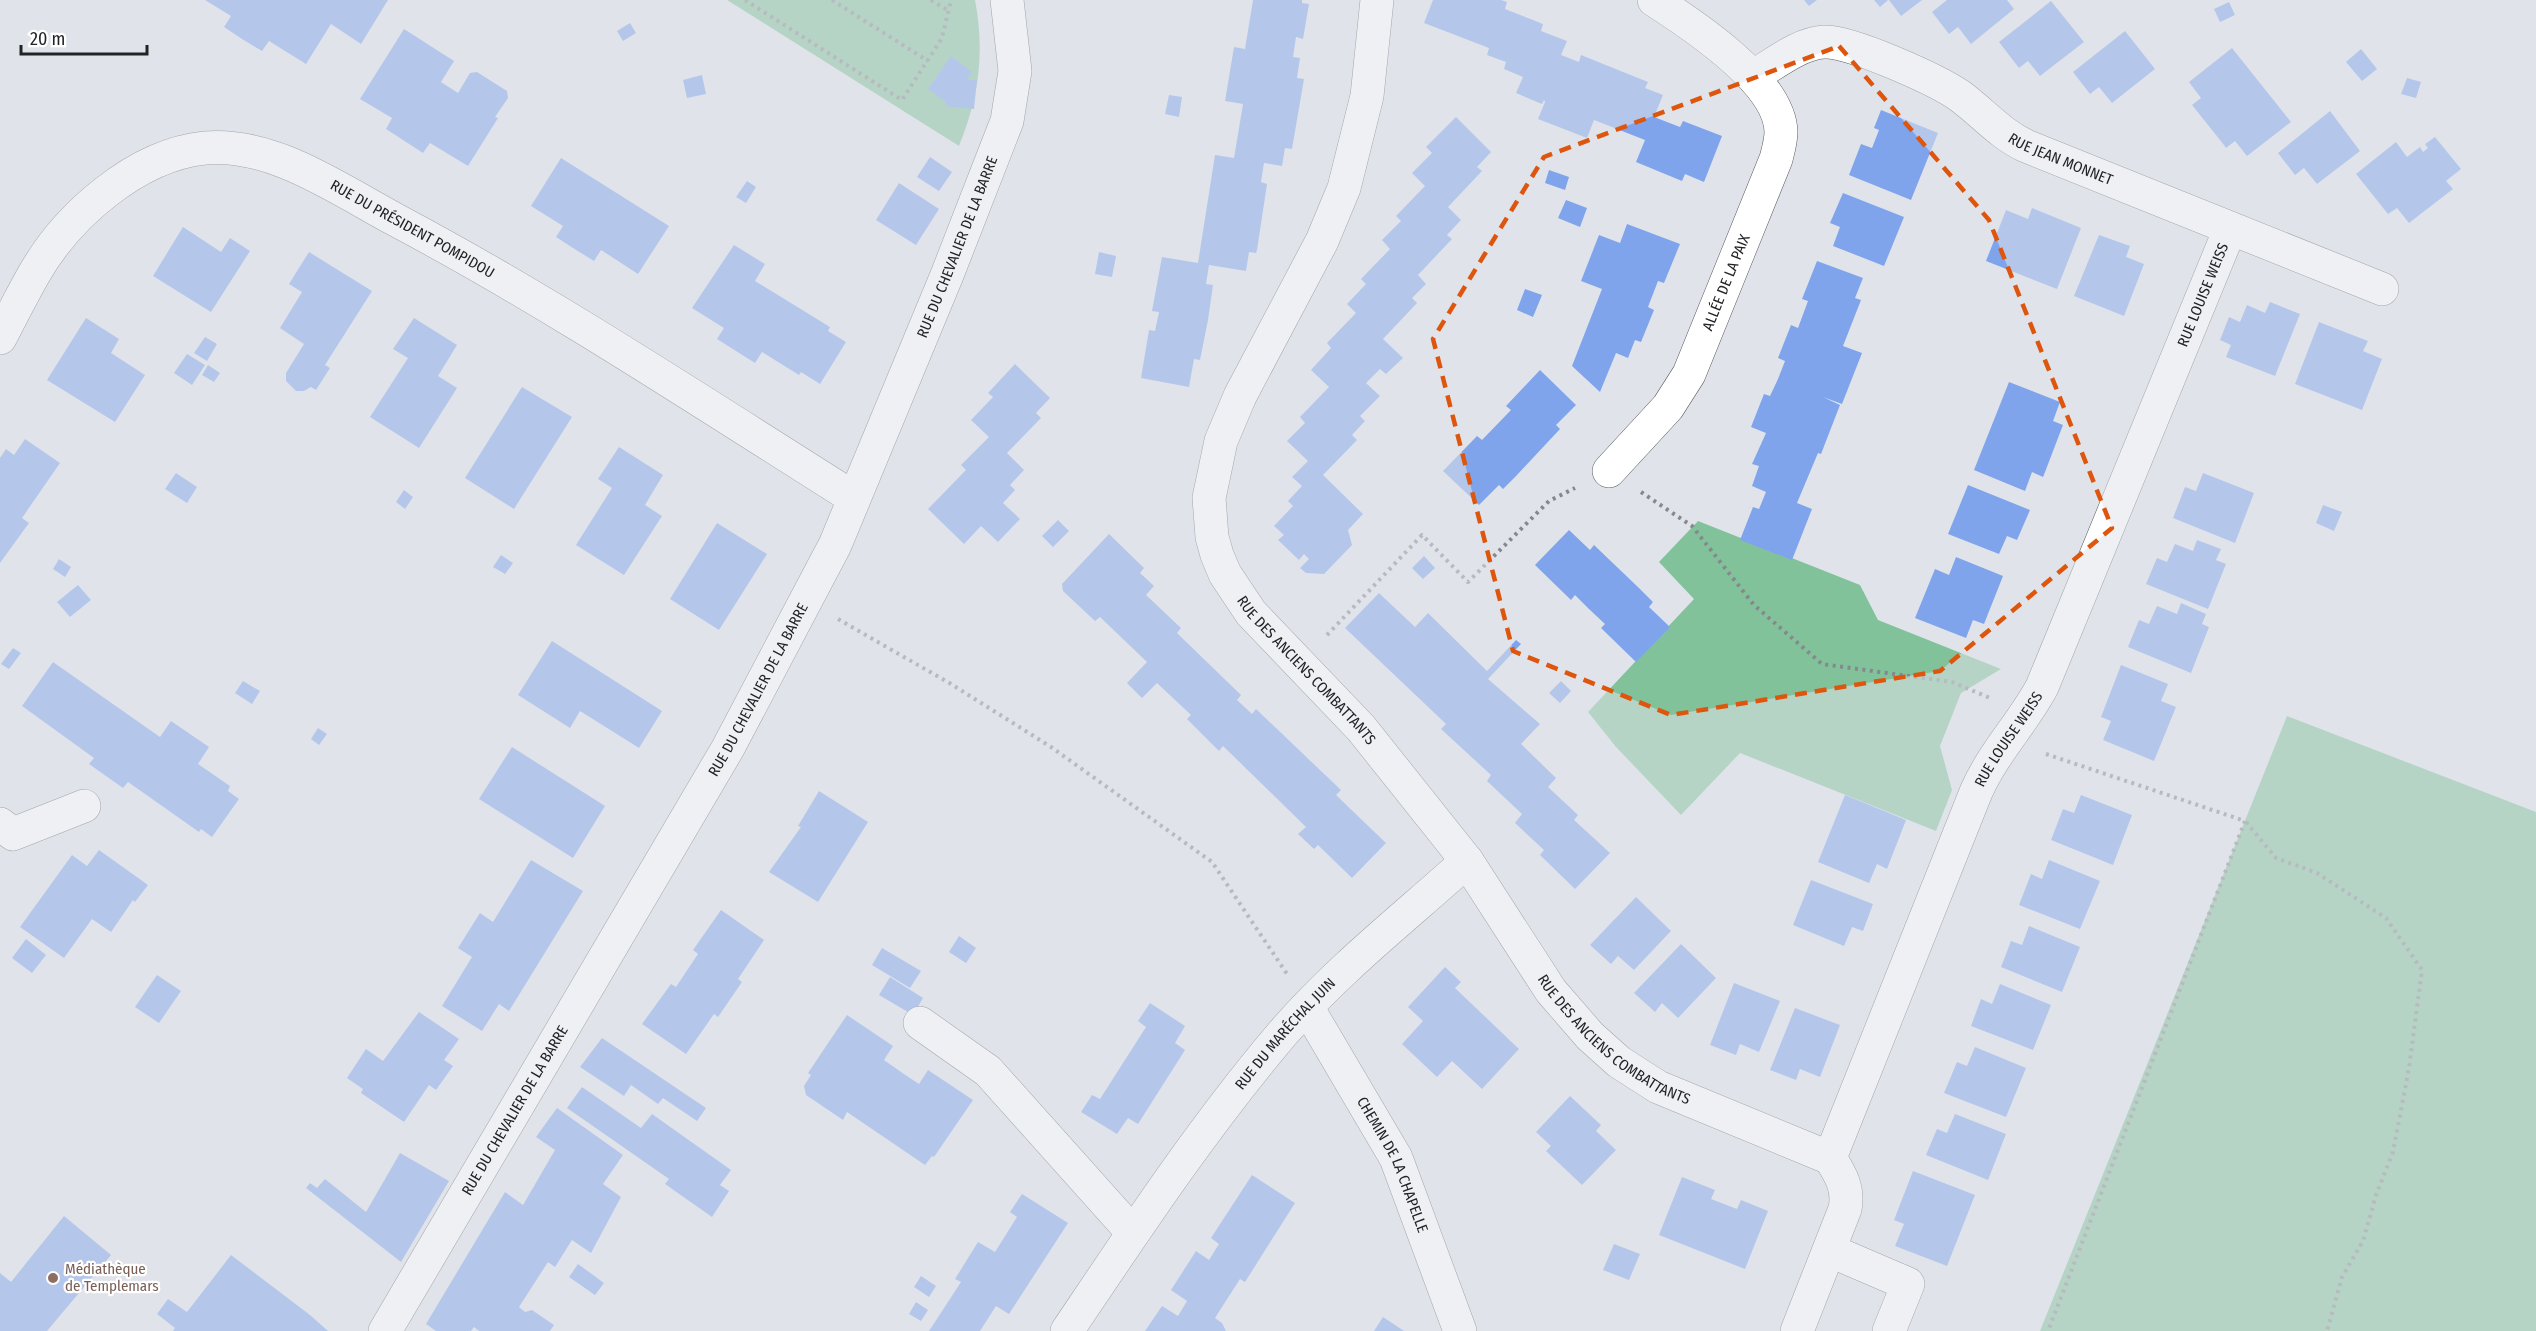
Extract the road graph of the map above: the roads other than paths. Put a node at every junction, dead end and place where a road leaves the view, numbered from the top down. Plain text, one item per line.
1 (1007, 0) edge
2 (1377, 0) edge
3 (1654, 0) edge
4 (1754, 75) junction
5 (2230, 229) junction
6 (2382, 289) dead end
7 (0, 338) edge
8 (1609, 471) road end
9 (854, 498) junction
10 (84, 806) dead end
11 (0, 824) edge
12 (1467, 861) junction
13 (1307, 1007) junction
14 (920, 1023) dead end
15 (1830, 1158) junction
16 (1133, 1233) junction
17 (1831, 1251) junction
18 (385, 1331) edge
19 (1067, 1331) edge
20 (1460, 1331) edge
21 (1797, 1331) edge
22 (1889, 1331) edge

1 - 9 street, RUE DU CHEVALIER DE LA BARRE
2 - 12 street, RUE DES ANCIENS COMBATTANTS
3 - 4 street
4 - 5 street, RUE JEAN MONNET
4 - 8 street, ALLÉE DE LA PAIX
5 - 6 street, RUE JEAN MONNET
5 - 15 street, RUE LOUISE WEISS
7 - 9 street, RUE DU PRÉSIDENT POMPIDOU
9 - 18 street, RUE DU CHEVALIER DE LA BARRE
10 - 11 street
12 - 13 street, RUE DU MARÉCHAL JUIN
12 - 15 street, RUE DES ANCIENS COMBATTANTS
13 - 16 street, RUE DU MARÉCHAL JUIN
13 - 20 street, CHEMIN DE LA CHAPELLE
14 - 16 street
15 - 17 street
16 - 19 street, RUE DU MARÉCHAL JUIN
17 - 21 street
17 - 22 street

